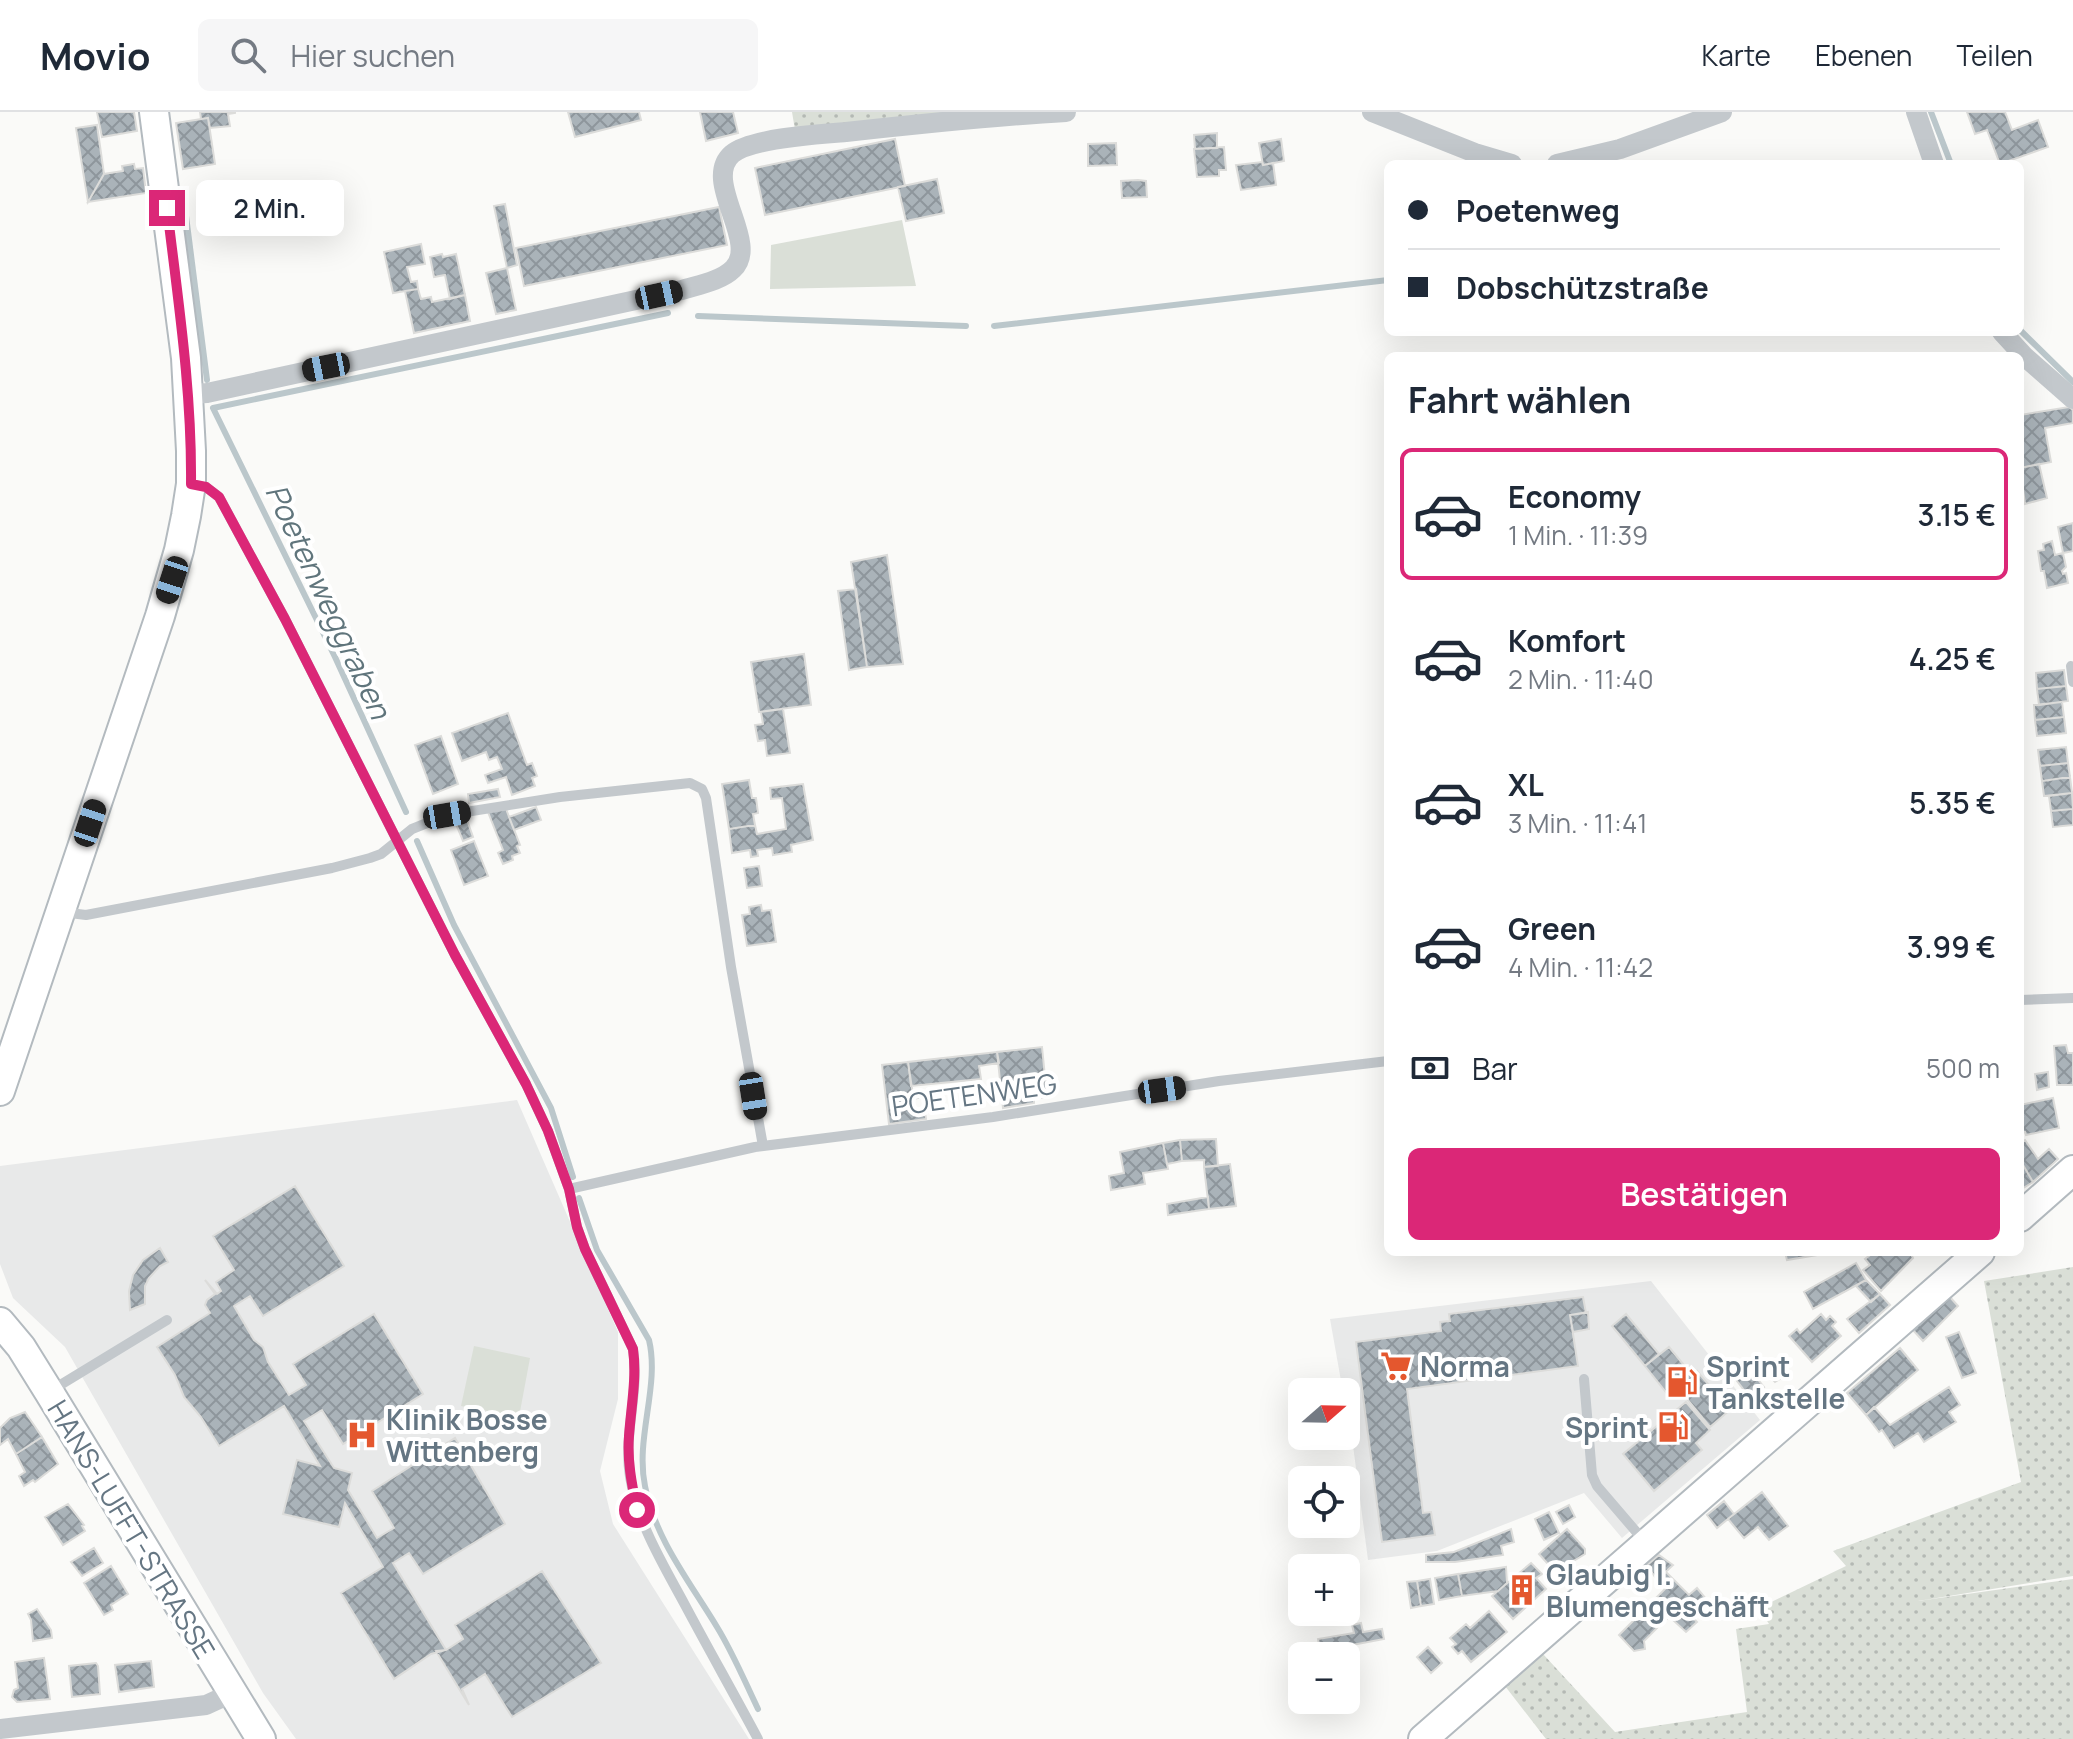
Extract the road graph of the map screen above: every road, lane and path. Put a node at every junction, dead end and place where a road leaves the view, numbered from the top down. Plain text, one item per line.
1 (154, 112) edge
2 (1066, 112) edge
3 (1372, 112) edge
4 (1722, 112) edge
5 (1916, 112) edge
6 (1499, 160) edge
7 (1574, 160) edge
8 (1933, 160) edge
9 (2006, 336) edge
10 (2020, 352) edge
11 (2024, 356) edge
12 (189, 394) junction
13 (2073, 399) edge
14 (191, 484) junction
15 (2071, 666) dead end
16 (2073, 682) edge
17 (399, 839) junction
18 (60, 911) junction
19 (2073, 998) edge
20 (2024, 1000) edge
21 (1384, 1061) edge
22 (0, 1091) edge
23 (763, 1146) junction
24 (2073, 1170) edge
25 (569, 1189) junction
26 (2024, 1213) edge
27 (1975, 1256) edge
28 (167, 1320) dead end
29 (0, 1322) edge
30 (1584, 1379) dead end
31 (49, 1392) junction
32 (1646, 1543) junction
33 (232, 1693) junction
34 (0, 1729) edge
35 (261, 1739) edge
36 (758, 1739) edge
37 (1423, 1739) edge

1 - 12 street
2 - 12 street
3 - 6 street
4 - 7 street
5 - 8 street
9 - 10 street
11 - 13 street
12 - 14 street
14 - 17 lane
14 - 18 street
15 - 16 lane
17 - 18 lane
17 - 23 lane
17 - 25 lane
18 - 22 street
19 - 20 lane
21 - 23 lane, POETENWEG
23 - 25 lane, POETENWEG
24 - 26 street
25 - 36 lane
27 - 32 street
28 - 31 lane
29 - 31 street, HANS-LUFFT-STRASSE
30 - 32 lane
31 - 33 street, HANS-LUFFT-STRASSE
32 - 37 street
33 - 34 street
33 - 35 street, HANS-LUFFT-STRASSE

